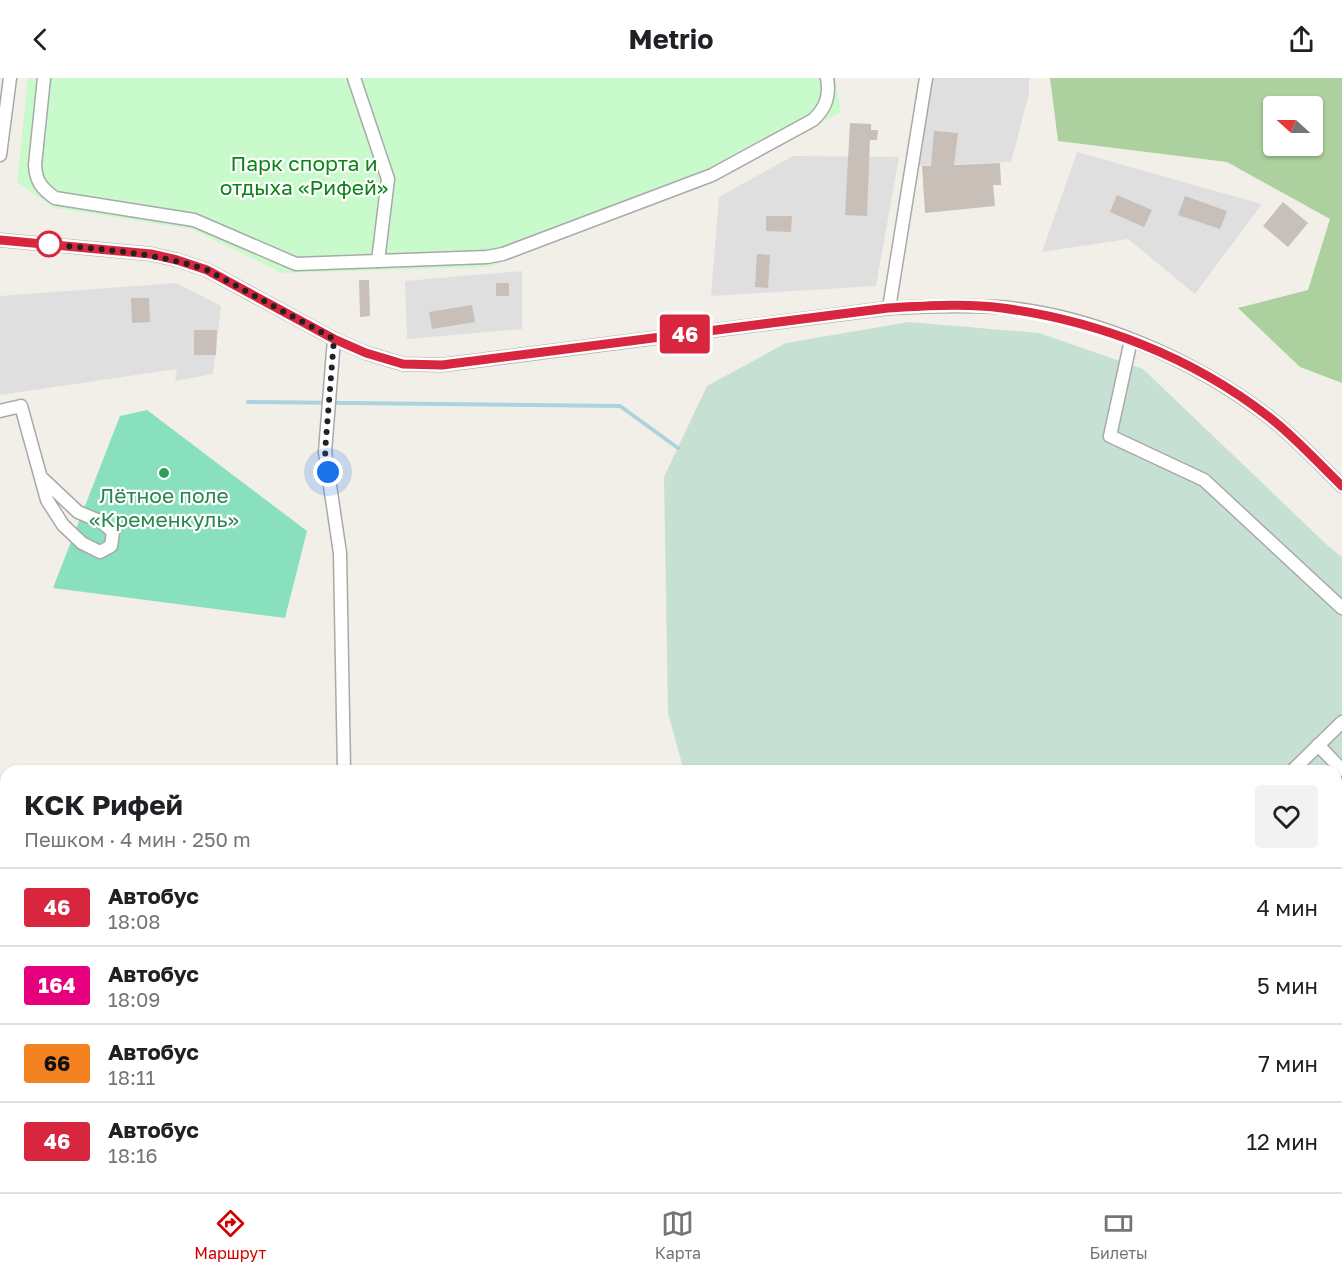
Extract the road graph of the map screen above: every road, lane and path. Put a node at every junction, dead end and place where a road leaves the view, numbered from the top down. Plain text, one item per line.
1 (10, 78) edge
2 (44, 78) edge
3 (354, 78) edge
4 (926, 78) edge
5 (827, 82) edge
6 (0, 155) edge
7 (0, 240) edge
8 (378, 261) junction
9 (888, 308) junction
10 (334, 339) junction
11 (1131, 340) junction
12 (0, 411) edge
13 (43, 479) junction
14 (1342, 486) edge
15 (1342, 608) edge
16 (1342, 722) edge
17 (1318, 745) junction
18 (344, 765) edge
19 (1298, 765) edge
20 (1337, 765) edge

1 - 6 street
2 - 8 street
3 - 8 street
4 - 9 street
5 - 8 street
7 - 10 street
9 - 10 street
9 - 11 street
10 - 18 street
11 - 14 street
11 - 15 street
12 - 13 street
13 - 13 street
16 - 17 street
17 - 19 street
17 - 20 street

